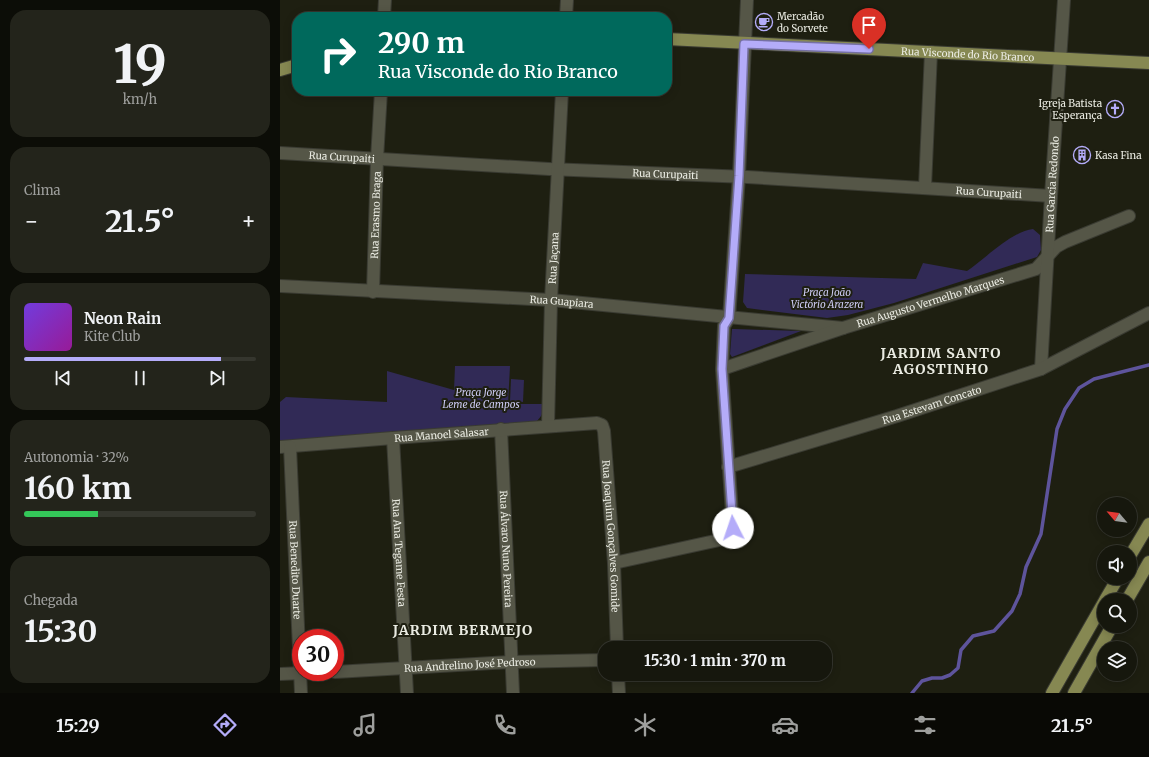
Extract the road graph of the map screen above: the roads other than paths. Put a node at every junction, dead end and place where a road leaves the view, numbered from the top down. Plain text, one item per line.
1 (385, 0) edge
2 (567, 0) edge
3 (747, 0) edge
4 (1064, 0) edge
5 (384, 12) edge
6 (566, 12) edge
7 (672, 39) edge
8 (744, 44) junction
9 (931, 52) junction
10 (1060, 58) junction
11 (1149, 63) edge
12 (292, 66) edge
13 (280, 70) edge
14 (381, 96) edge
15 (562, 96) edge
16 (280, 152) edge
17 (377, 159) junction
18 (559, 169) junction
19 (739, 176) junction
20 (925, 187) junction
21 (1051, 196) junction
22 (1129, 216) dead end
23 (1048, 257) junction
24 (280, 286) edge
25 (373, 292) junction
26 (551, 300) junction
27 (1149, 313) edge
28 (729, 318) junction
29 (843, 328) junction
30 (722, 369) junction
31 (1041, 369) junction
32 (548, 426) junction
33 (602, 426) joint
34 (500, 429) junction
35 (393, 438) junction
36 (285, 447) edge
37 (728, 467) junction
38 (1149, 524) edge
39 (1137, 545) edge
40 (1149, 562) edge
41 (614, 564) junction
42 (1131, 593) edge
43 (1097, 613) edge
44 (297, 629) edge
45 (1108, 633) edge
46 (617, 641) edge
47 (598, 660) edge
48 (511, 662) junction
49 (406, 669) junction
50 (344, 672) edge
51 (292, 673) edge
52 (280, 674) edge
53 (300, 681) edge
54 (618, 681) edge
55 (301, 693) edge
56 (407, 693) edge
57 (513, 693) edge
58 (618, 693) edge
59 (1052, 693) edge
60 (1074, 693) edge

1 - 5 street
2 - 6 street
3 - 8 street
4 - 10 street, Rua Garcia Redondo
7 - 8 main road, Rua Visconde do Rio Branco
8 - 9 main road, Rua Visconde do Rio Branco
8 - 19 street
9 - 10 main road, Rua Visconde do Rio Branco
9 - 20 street
10 - 11 main road, Rua Visconde do Rio Branco
10 - 21 street, Rua Garcia Redondo
12 - 13 main road
14 - 17 street, Rua Erasmo Braga
15 - 18 street, Rua Jaçana
16 - 17 street, Rua Curupaiti
17 - 18 street, Rua Curupaiti
17 - 25 street, Rua Erasmo Braga
18 - 19 street, Rua Curupaiti
18 - 26 street, Rua Jaçana
19 - 20 street, Rua Curupaiti
19 - 28 street
20 - 21 street, Rua Curupaiti
21 - 23 street, Rua Garcia Redondo
22 - 23 street, Rua Augusto Vermelho Marques
23 - 29 street, Rua Augusto Vermelho Marques
23 - 31 street, Rua Garcia Redondo
24 - 25 street, Rua Guapiara
25 - 26 street, Rua Guapiara
26 - 28 street, Rua Guapiara
26 - 32 street, Rua Jaçana
27 - 31 street, Rua Estevam Concato
28 - 29 street, Rua Guapiara
28 - 30 street
29 - 30 street, Rua Augusto Vermelho Marques
30 - 37 street
31 - 37 street, Rua Estevam Concato
32 - 33 street, Rua Manoel Salasar
32 - 34 street, Rua Manoel Salasar
33 - 41 street, Rua Joaquim Gonçalves Gomide
34 - 35 street, Rua Manoel Salasar
34 - 48 street, Rua Álvaro Nuno Pereira
35 - 36 street, Rua Manoel Salasar
35 - 49 street, Rua Ana Tegame Festa
36 - 44 street, Rua Benedito Duarte
37 - 41 street
38 - 39 main road
40 - 42 main road
41 - 46 street, Rua Joaquim Gonçalves Gomide
43 - 59 main road
45 - 60 main road
47 - 48 street, Rua Andrelino José Pedroso
48 - 49 street, Rua Andrelino José Pedroso
48 - 57 street, Rua Álvaro Nuno Pereira
49 - 50 street, Rua Andrelino José Pedroso
49 - 56 street, Rua Ana Tegame Festa
51 - 52 street
53 - 55 street, Rua Benedito Duarte
54 - 58 street

